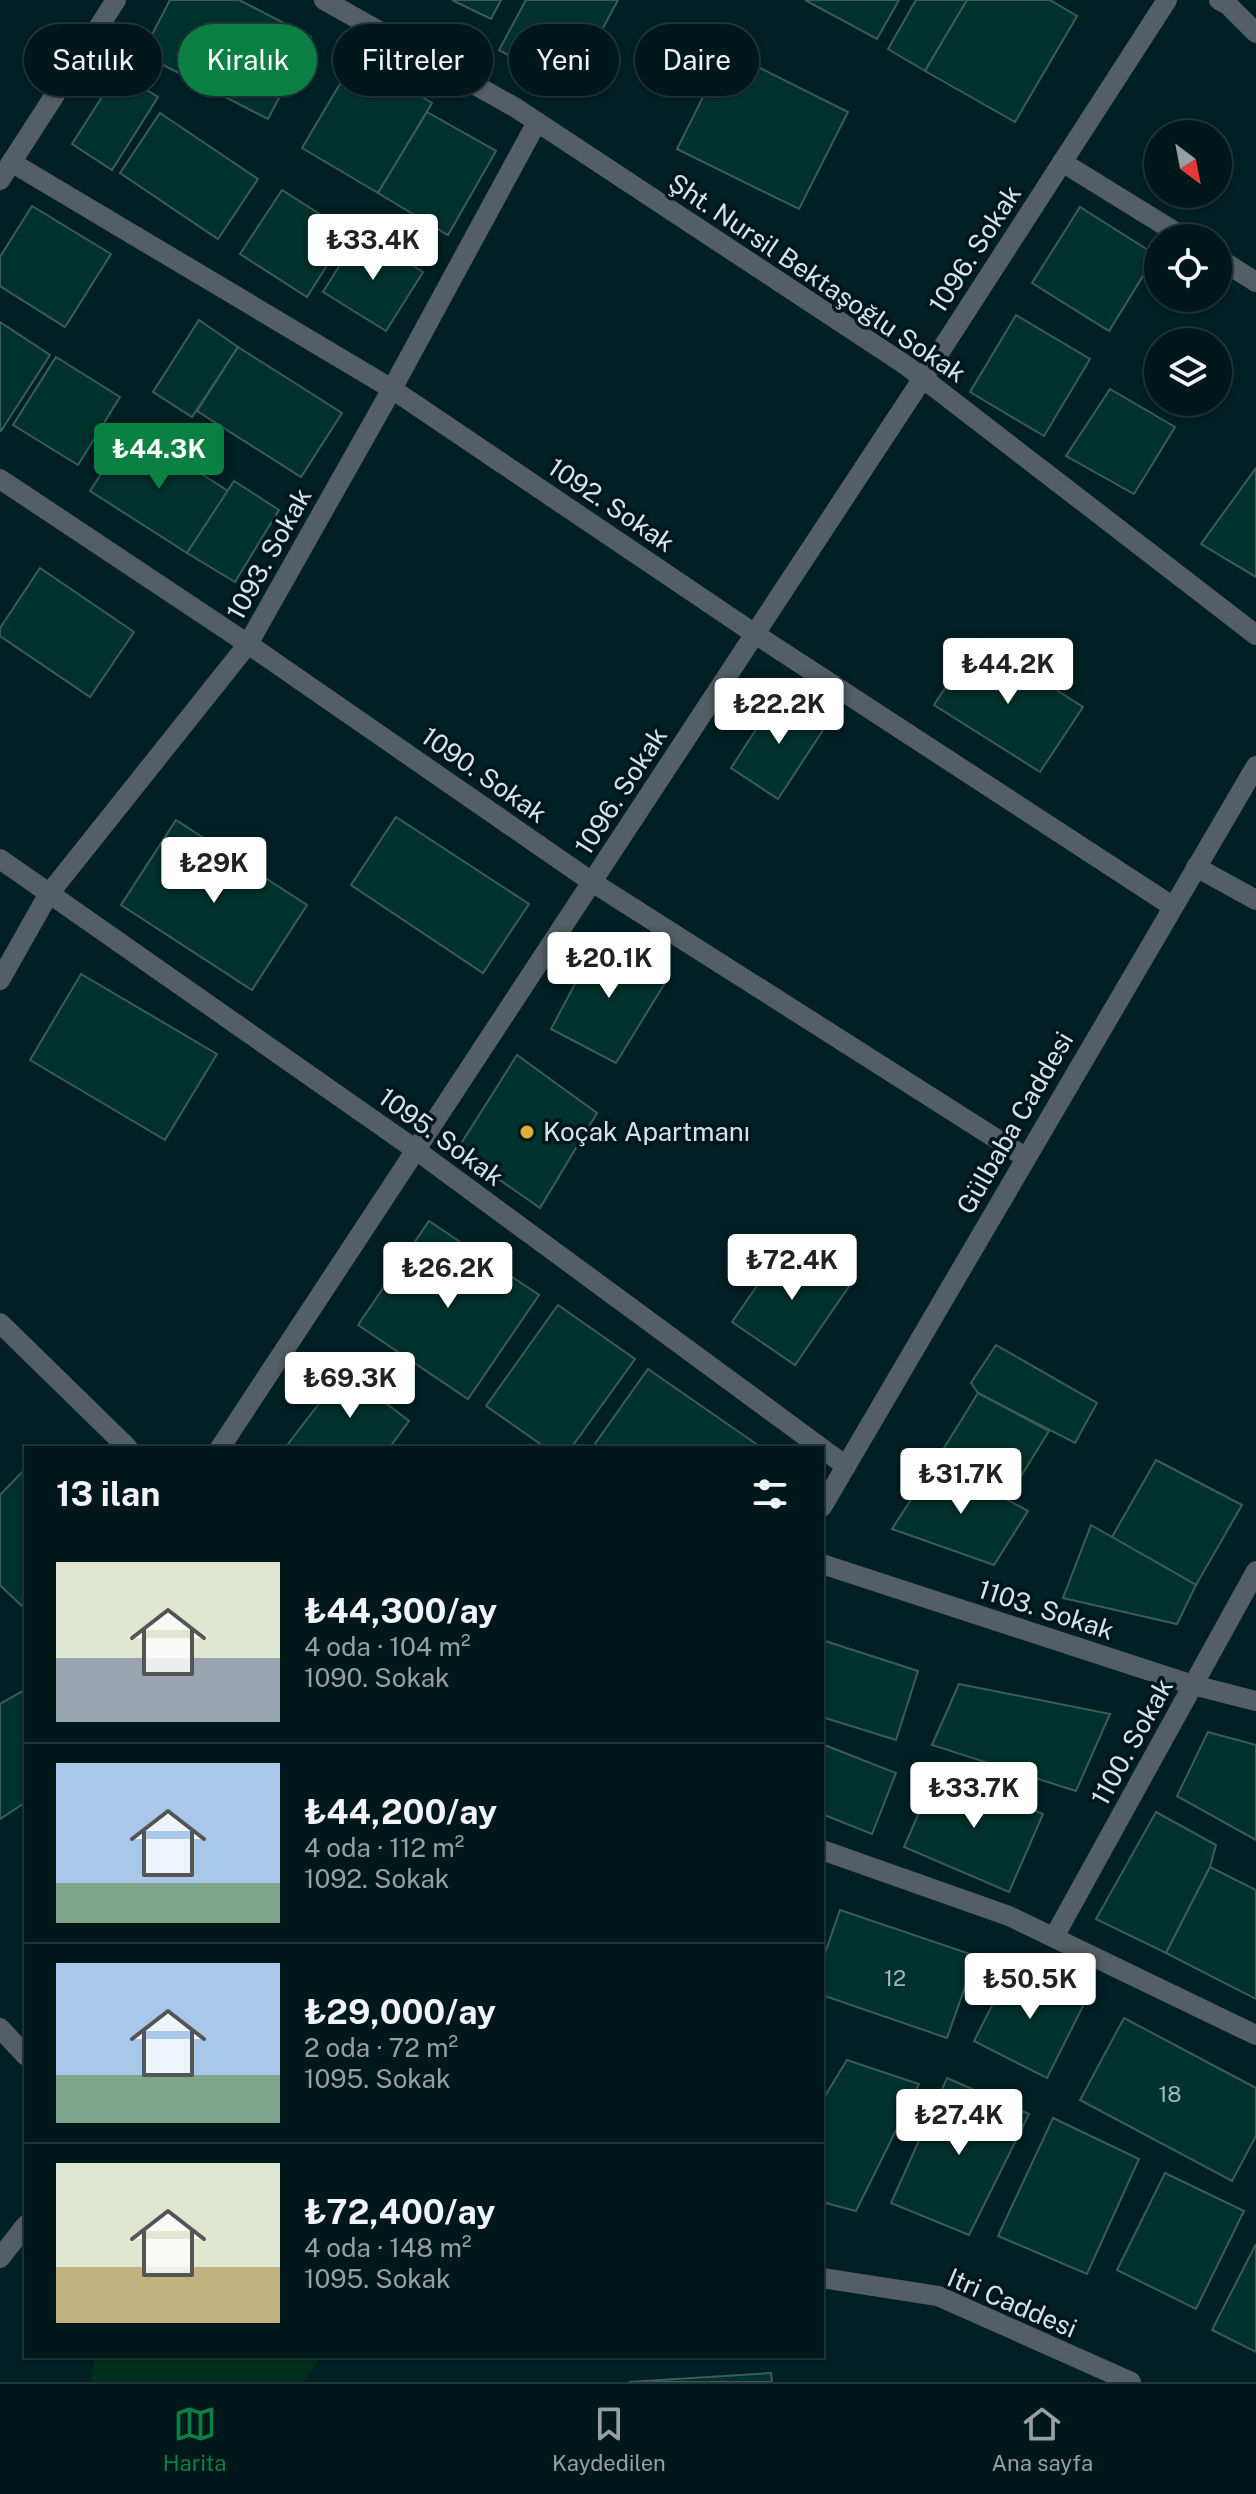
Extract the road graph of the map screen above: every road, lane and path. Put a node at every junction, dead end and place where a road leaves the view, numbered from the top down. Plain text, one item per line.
1 (116, 0) edge
2 (324, 0) edge
3 (1167, 0) edge
4 (1219, 0) edge
5 (1256, 33) edge
6 (537, 122) junction
7 (1062, 162) junction
8 (6, 171) edge
9 (1162, 224) edge
10 (1232, 267) edge
11 (1256, 282) edge
12 (923, 378) junction
13 (392, 389) junction
14 (0, 479) edge
15 (755, 634) junction
16 (1256, 635) edge
17 (248, 644) junction
18 (1256, 766) edge
19 (0, 859) edge
20 (1196, 867) junction
21 (592, 882) junction
22 (48, 895) junction
23 (1256, 900) edge
24 (1172, 906) junction
25 (0, 980) edge
26 (416, 1150) junction
27 (1025, 1157) junction
28 (0, 1323) edge
29 (126, 1446) edge
30 (221, 1446) edge
31 (819, 1446) edge
32 (824, 1450) edge
33 (846, 1466) junction
34 (824, 1504) edge
35 (824, 1565) edge
36 (1256, 1571) edge
37 (1193, 1685) junction
38 (1256, 1701) edge
39 (824, 1851) edge
40 (1054, 1937) junction
41 (0, 2028) edge
42 (1256, 2035) edge
43 (24, 2054) edge
44 (24, 2228) edge
45 (0, 2258) edge
46 (824, 2278) edge
47 (1131, 2382) edge

1 - 8 street
2 - 6 street, Şht. Nursil Bektaşoğlu Sokak
3 - 7 street, 1096. Sokak
4 - 5 street
6 - 12 street, Şht. Nursil Bektaşoğlu Sokak
6 - 13 street, 1093. Sokak
7 - 9 street
7 - 12 street, 1096. Sokak
8 - 13 street, 1092. Sokak
10 - 11 street
12 - 15 street, 1096. Sokak
12 - 16 street, Şht. Nursil Bektaşoğlu Sokak
13 - 15 street, 1092. Sokak
13 - 17 street, 1093. Sokak
14 - 17 street, 1090. Sokak
15 - 21 street, 1096. Sokak
15 - 24 street, 1092. Sokak
17 - 21 street, 1090. Sokak
17 - 22 street, 1093. Sokak
18 - 20 street, Gülbaba Caddesi
19 - 22 street, 1095. Sokak
20 - 23 street
20 - 24 street, Gülbaba Caddesi
21 - 26 street, 1096. Sokak
21 - 27 street, 1090. Sokak
22 - 25 street, 1093. Sokak
22 - 26 street, 1095. Sokak
24 - 27 street, Gülbaba Caddesi
26 - 30 street, 1096. Sokak
26 - 31 street, 1095. Sokak
27 - 33 street, Gülbaba Caddesi
28 - 29 street
32 - 33 street, 1095. Sokak
33 - 34 street, Gülbaba Caddesi
35 - 37 street, 1103. Sokak
36 - 37 street, 1100. Sokak
37 - 38 street, 1103. Sokak
37 - 40 street, 1100. Sokak
39 - 40 street
40 - 42 street
41 - 43 street
44 - 45 street
46 - 47 street, Itri Caddesi

